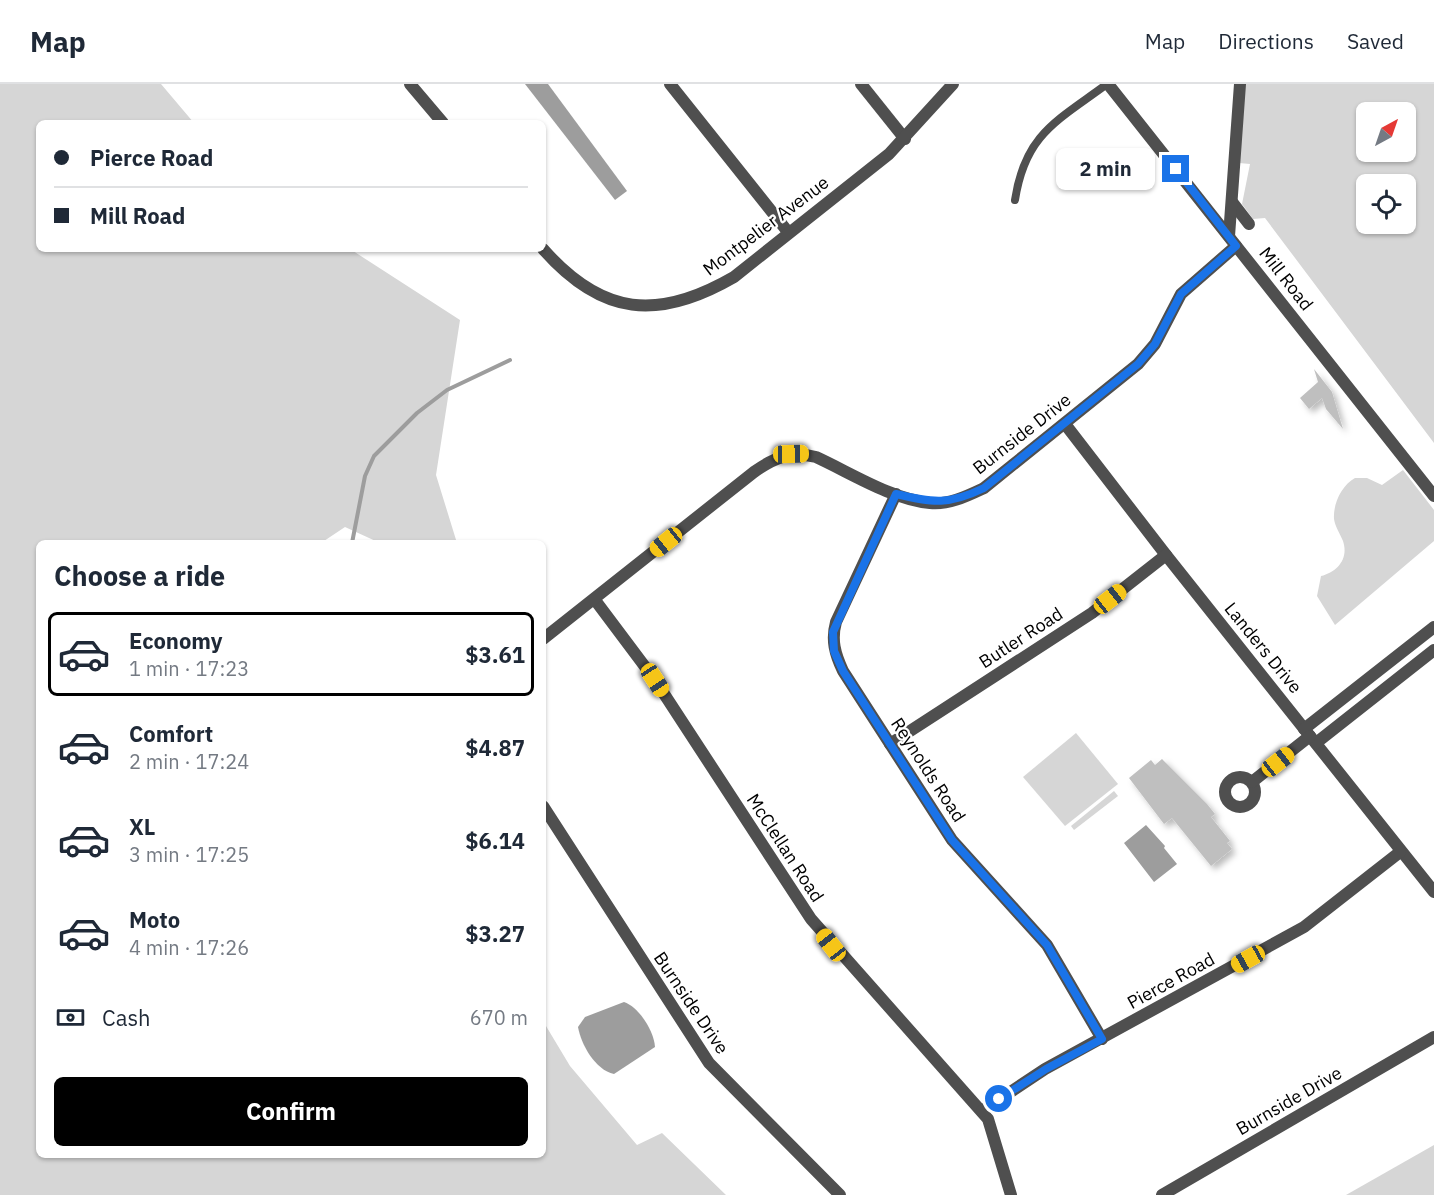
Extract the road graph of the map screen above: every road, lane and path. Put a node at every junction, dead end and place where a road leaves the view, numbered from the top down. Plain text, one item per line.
1 (410, 84) edge
2 (670, 84) edge
3 (861, 84) edge
4 (953, 84) edge
5 (1108, 84) edge
6 (1240, 84) edge
7 (440, 120) edge
8 (904, 139) junction
9 (1015, 200) dead end
10 (1232, 202) junction
11 (1249, 224) dead end
12 (788, 232) junction
13 (1233, 241) junction
14 (546, 252) edge
15 (1065, 424) junction
16 (896, 494) junction
17 (1434, 496) edge
18 (1166, 555) junction
19 (595, 600) junction
20 (1434, 627) edge
21 (546, 637) edge
22 (1434, 650) edge
23 (1310, 736) junction
24 (890, 744) junction
25 (1252, 782) dead end
26 (546, 811) edge
27 (1400, 852) junction
28 (1434, 892) edge
29 (1434, 1037) edge
30 (1102, 1039) junction
31 (982, 1112) junction
32 (840, 1195) edge
33 (1011, 1195) edge
34 (1162, 1195) edge

1 - 7 street
2 - 12 street
3 - 8 street
4 - 8 street, Montpelier Avenue
5 - 9 lane
5 - 13 street, Mill Road
6 - 10 street
8 - 12 street, Montpelier Avenue
10 - 11 street
10 - 13 street
12 - 14 street, Montpelier Avenue
13 - 15 street, Burnside Drive
13 - 17 street, Mill Road
15 - 16 street, Burnside Drive
15 - 18 street, Landers Drive
16 - 19 street, Burnside Drive
16 - 24 street, Reynolds Road
18 - 23 street, Landers Drive
18 - 24 street, Butler Road
19 - 21 street, Burnside Drive
19 - 31 street, McClellan Road
20 - 23 street
22 - 23 street
23 - 25 street
23 - 27 street, Landers Drive
24 - 30 street, Reynolds Road
26 - 32 street, Burnside Drive
27 - 28 street, Landers Drive
27 - 30 street, Pierce Road
29 - 34 street, Burnside Drive
30 - 31 street, Pierce Road
31 - 33 street, McClellan Road

